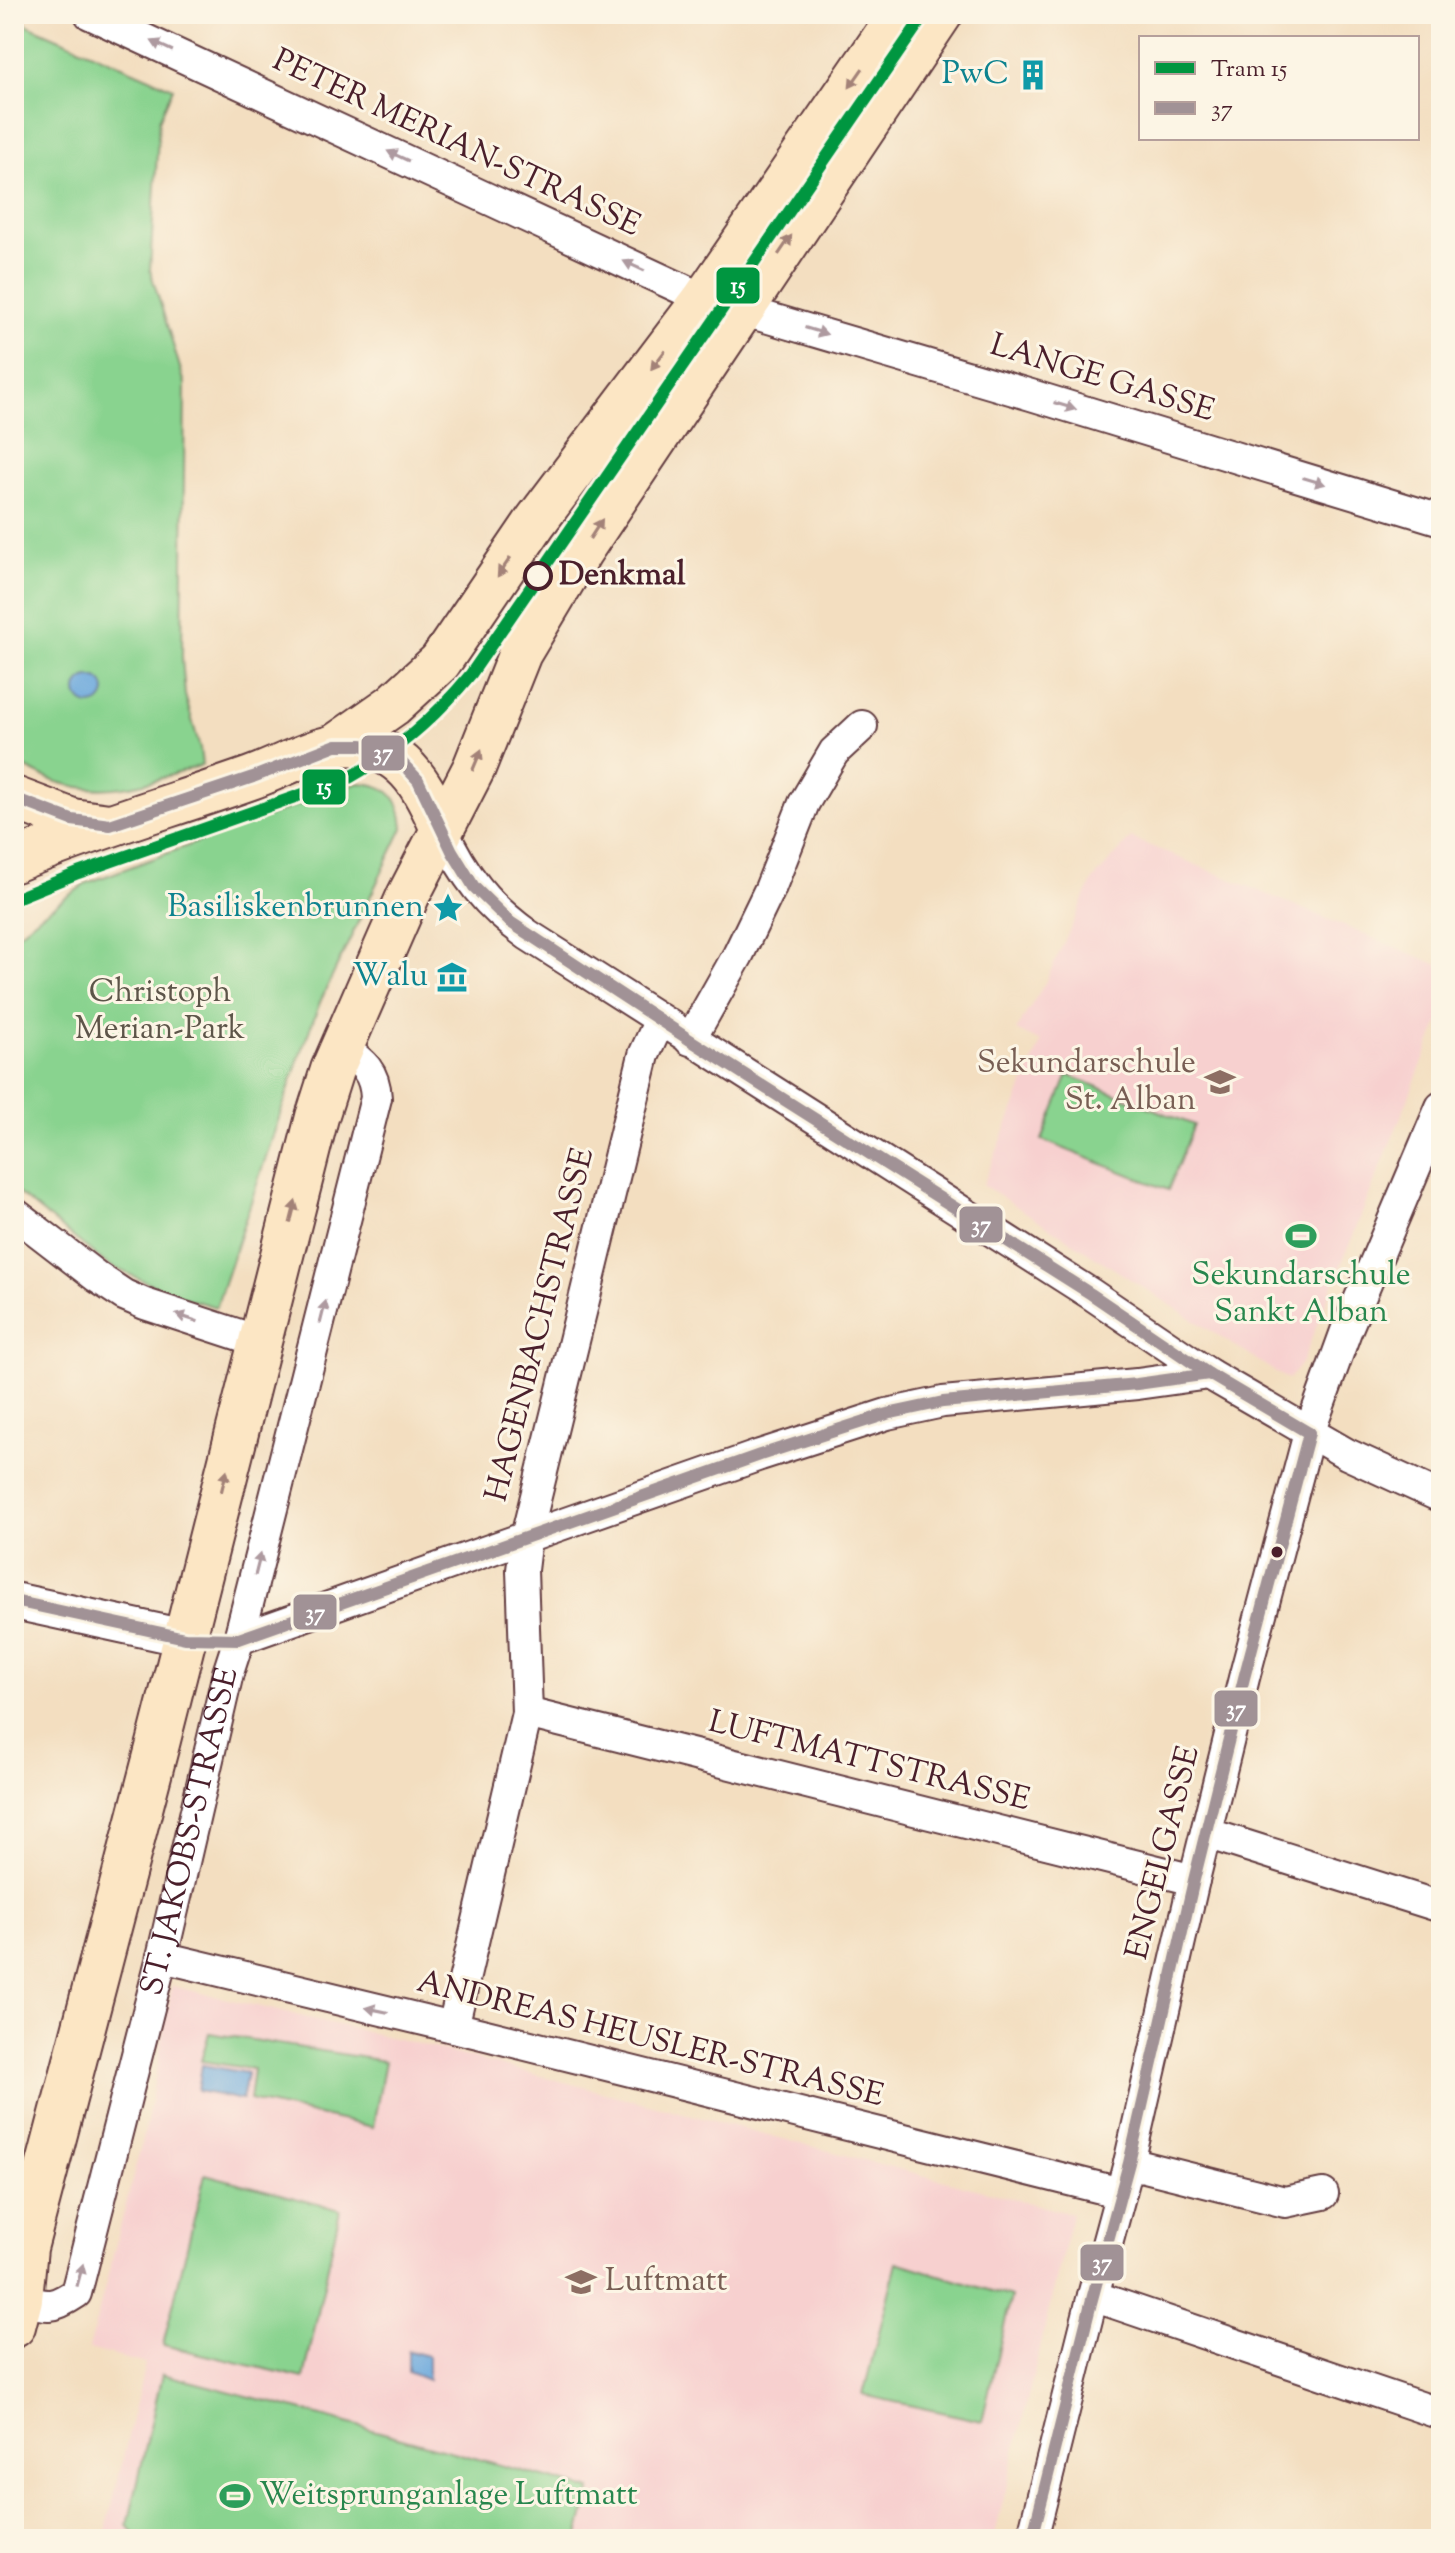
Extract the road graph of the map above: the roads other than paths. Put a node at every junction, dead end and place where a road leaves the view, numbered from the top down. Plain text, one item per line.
1 (90, 14) edge
2 (900, 14) edge
3 (941, 14) edge
4 (723, 304) junction
5 (1441, 520) edge
6 (862, 726) dead end
7 (336, 745) junction
8 (14, 798) edge
9 (110, 825) junction
10 (442, 829) junction
11 (14, 861) edge
12 (660, 1020) junction
13 (690, 1040) junction
14 (342, 1048) junction
15 (1441, 1107) edge
16 (1429, 1169) edge
17 (14, 1213) edge
18 (261, 1342) junction
19 (1209, 1374) junction
20 (1309, 1433) junction
21 (1441, 1497) edge
22 (526, 1537) junction
23 (14, 1601) edge
24 (185, 1638) junction
25 (239, 1639) junction
26 (527, 1713) junction
27 (1206, 1833) junction
28 (1194, 1880) junction
29 (1441, 1907) edge
30 (162, 1957) junction
31 (453, 2027) junction
32 (1129, 2163) junction
33 (1121, 2193) junction
34 (1323, 2194) dead end
35 (19, 2286) edge
36 (1093, 2296) junction
37 (1441, 2414) edge
38 (1032, 2539) edge

4 -> 1 street, PETER MERIAN-STRASSE
2 -> 4 main road, ST. JAKOBS-STRASSE
4 -> 3 main road, ST. JAKOBS-STRASSE
4 -> 5 street, LANGE GASSE
4 -> 7 main road, ST. JAKOBS-STRASSE
10 -> 4 main road, ST. JAKOBS-STRASSE
6 - 13 street
7 - 9 main road, ST. JAKOBS-STRASSE
7 - 10 main road
8 - 9 main road
9 - 11 main road, ST. JAKOBS-STRASSE
10 - 12 street
10 - 14 main road, ST. JAKOBS-STRASSE
12 - 13 street
12 - 22 street, HAGENBACHSTRASSE
13 - 19 street
18 -> 14 main road, ST. JAKOBS-STRASSE
25 -> 14 street, ST. JAKOBS-STRASSE
15 - 16 street, ENGELGASSE
16 - 20 street, ENGELGASSE
18 -> 17 street
24 -> 18 main road, ST. JAKOBS-STRASSE
19 - 20 street
19 - 22 street
20 - 21 street
20 - 27 street, ENGELGASSE
22 - 25 street
22 - 26 street, HAGENBACHSTRASSE
23 - 24 street
24 - 35 main road, ST. JAKOBS-STRASSE
25 - 30 street, ST. JAKOBS-STRASSE
26 - 28 street, LUFTMATTSTRASSE
26 - 31 street, HAGENBACHSTRASSE
27 - 28 street, ENGELGASSE
27 - 29 street
28 - 32 street, ENGELGASSE
31 -> 30 street, ANDREAS HEUSLER-STRASSE
35 -> 30 street, ST. JAKOBS-STRASSE
31 - 33 street, ANDREAS HEUSLER-STRASSE
32 - 33 street, ENGELGASSE
32 - 34 street
33 - 36 street, ENGELGASSE
36 - 37 street
36 - 38 street, ENGELGASSE

